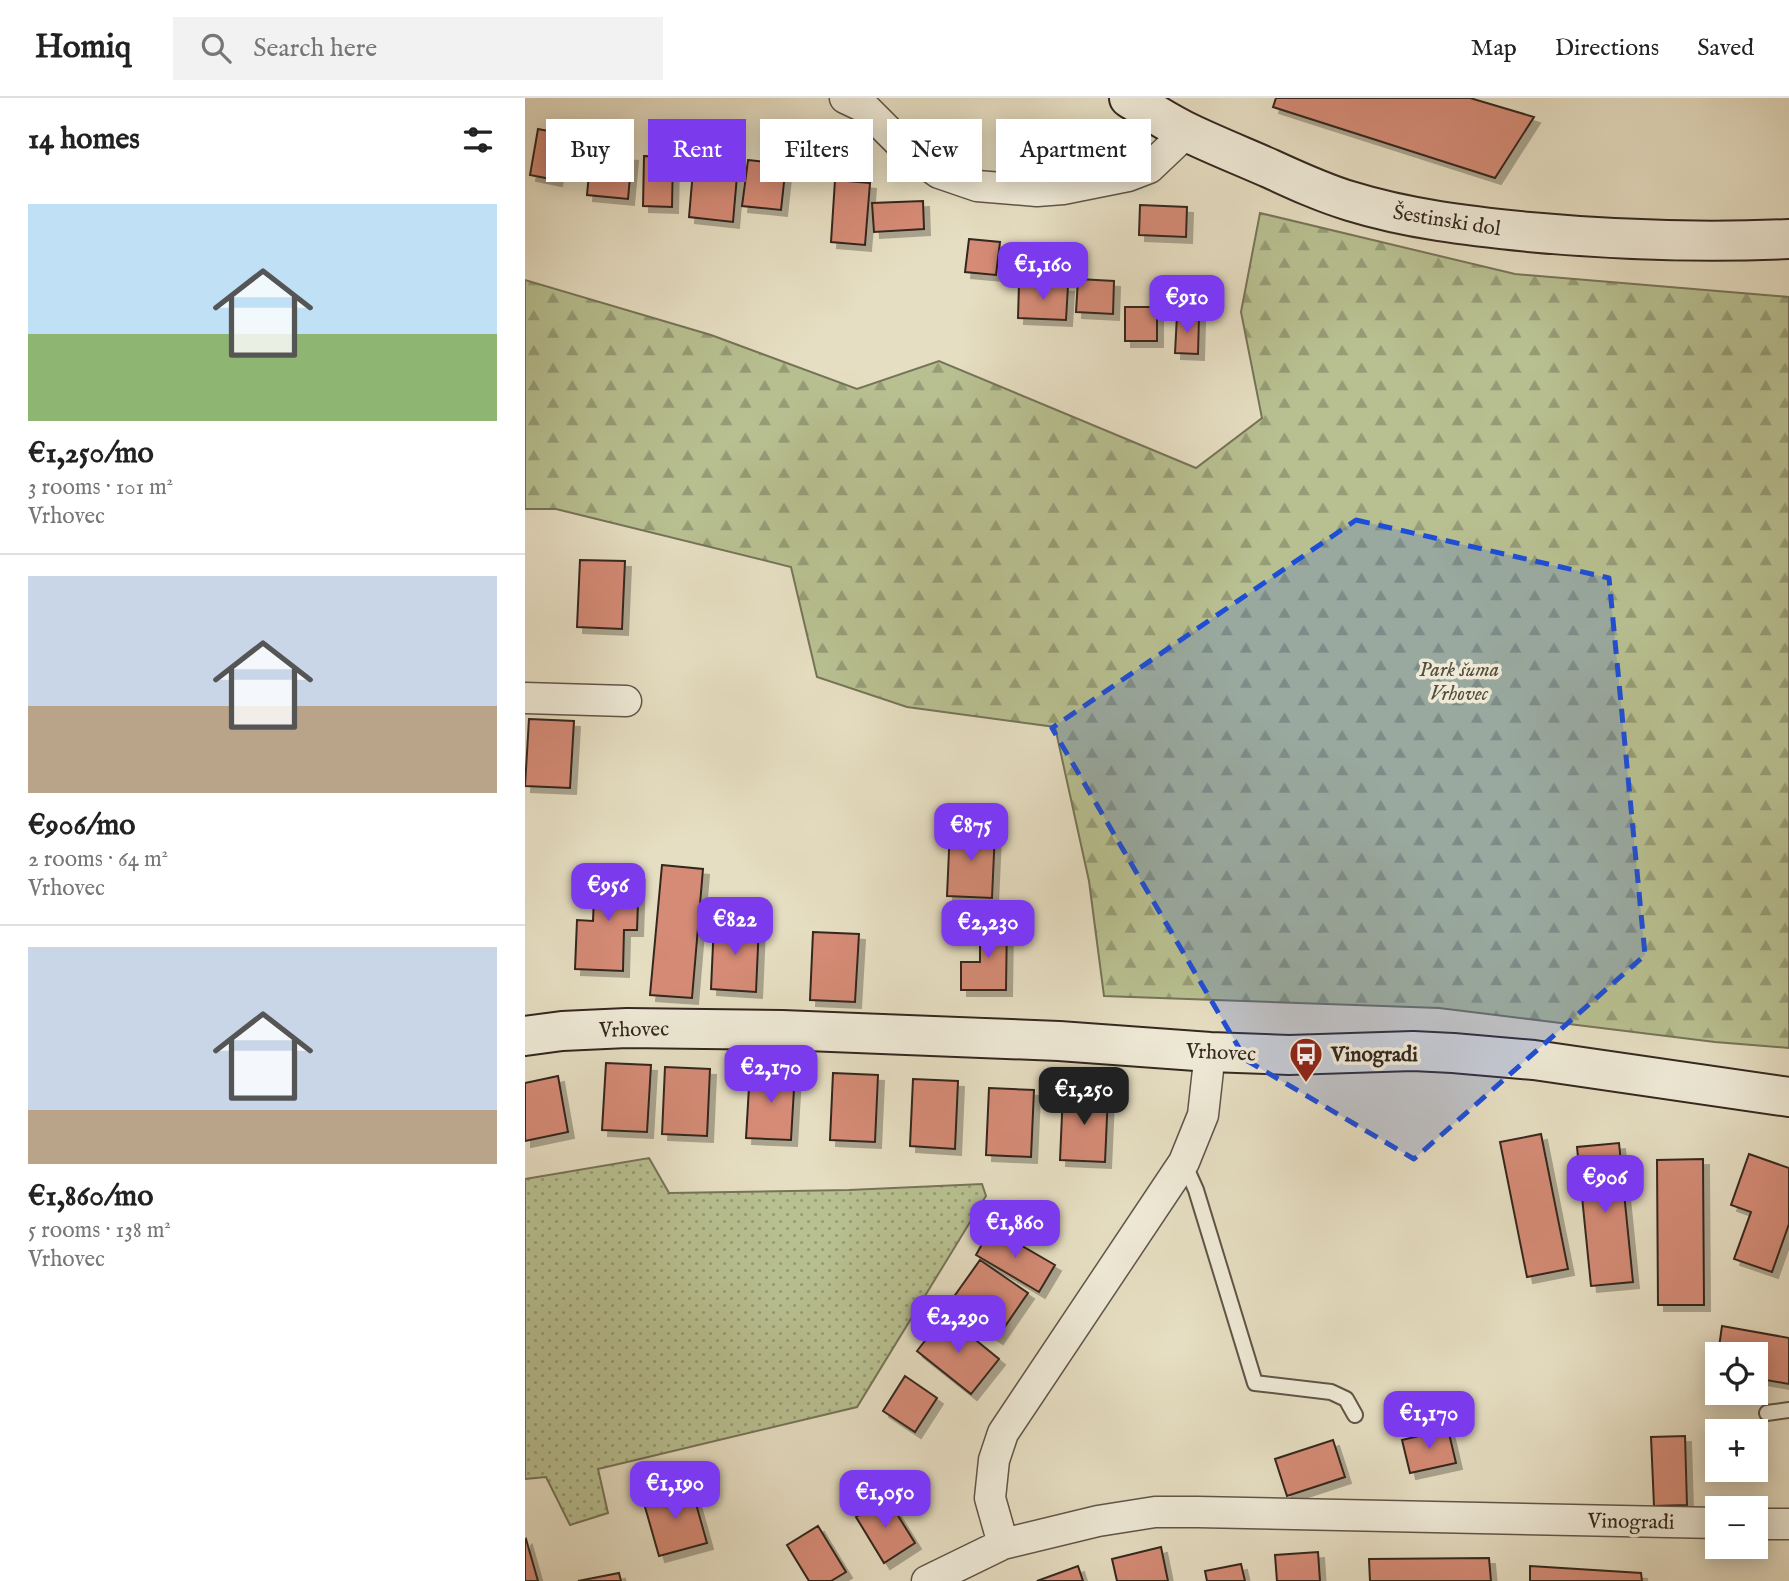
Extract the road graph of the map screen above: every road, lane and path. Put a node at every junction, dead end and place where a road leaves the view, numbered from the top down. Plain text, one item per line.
1 (845, 98) edge
2 (1129, 98) edge
3 (1187, 132) junction
4 (1789, 239) edge
5 (525, 698) edge
6 (627, 701) dead end
7 (525, 1036) edge
8 (1210, 1052) junction
9 (1789, 1097) edge
10 (1184, 1162) junction
11 (1789, 1410) edge
12 (1767, 1413) dead end
13 (1355, 1415) dead end
14 (1705, 1523) edge
15 (1768, 1524) edge
16 (1789, 1524) edge
17 (1003, 1544) junction
18 (927, 1581) edge

1 - 3 street
2 - 3 street, Šestinski dol
3 - 4 street, Šestinski dol
5 - 6 street
7 - 8 street, Vrhovec
8 - 9 street, Vrhovec
8 - 10 street
10 - 13 lane
10 - 17 street
11 - 12 lane
14 - 17 street, Vinogradi
15 - 16 street
17 - 18 street, Vinogradi

